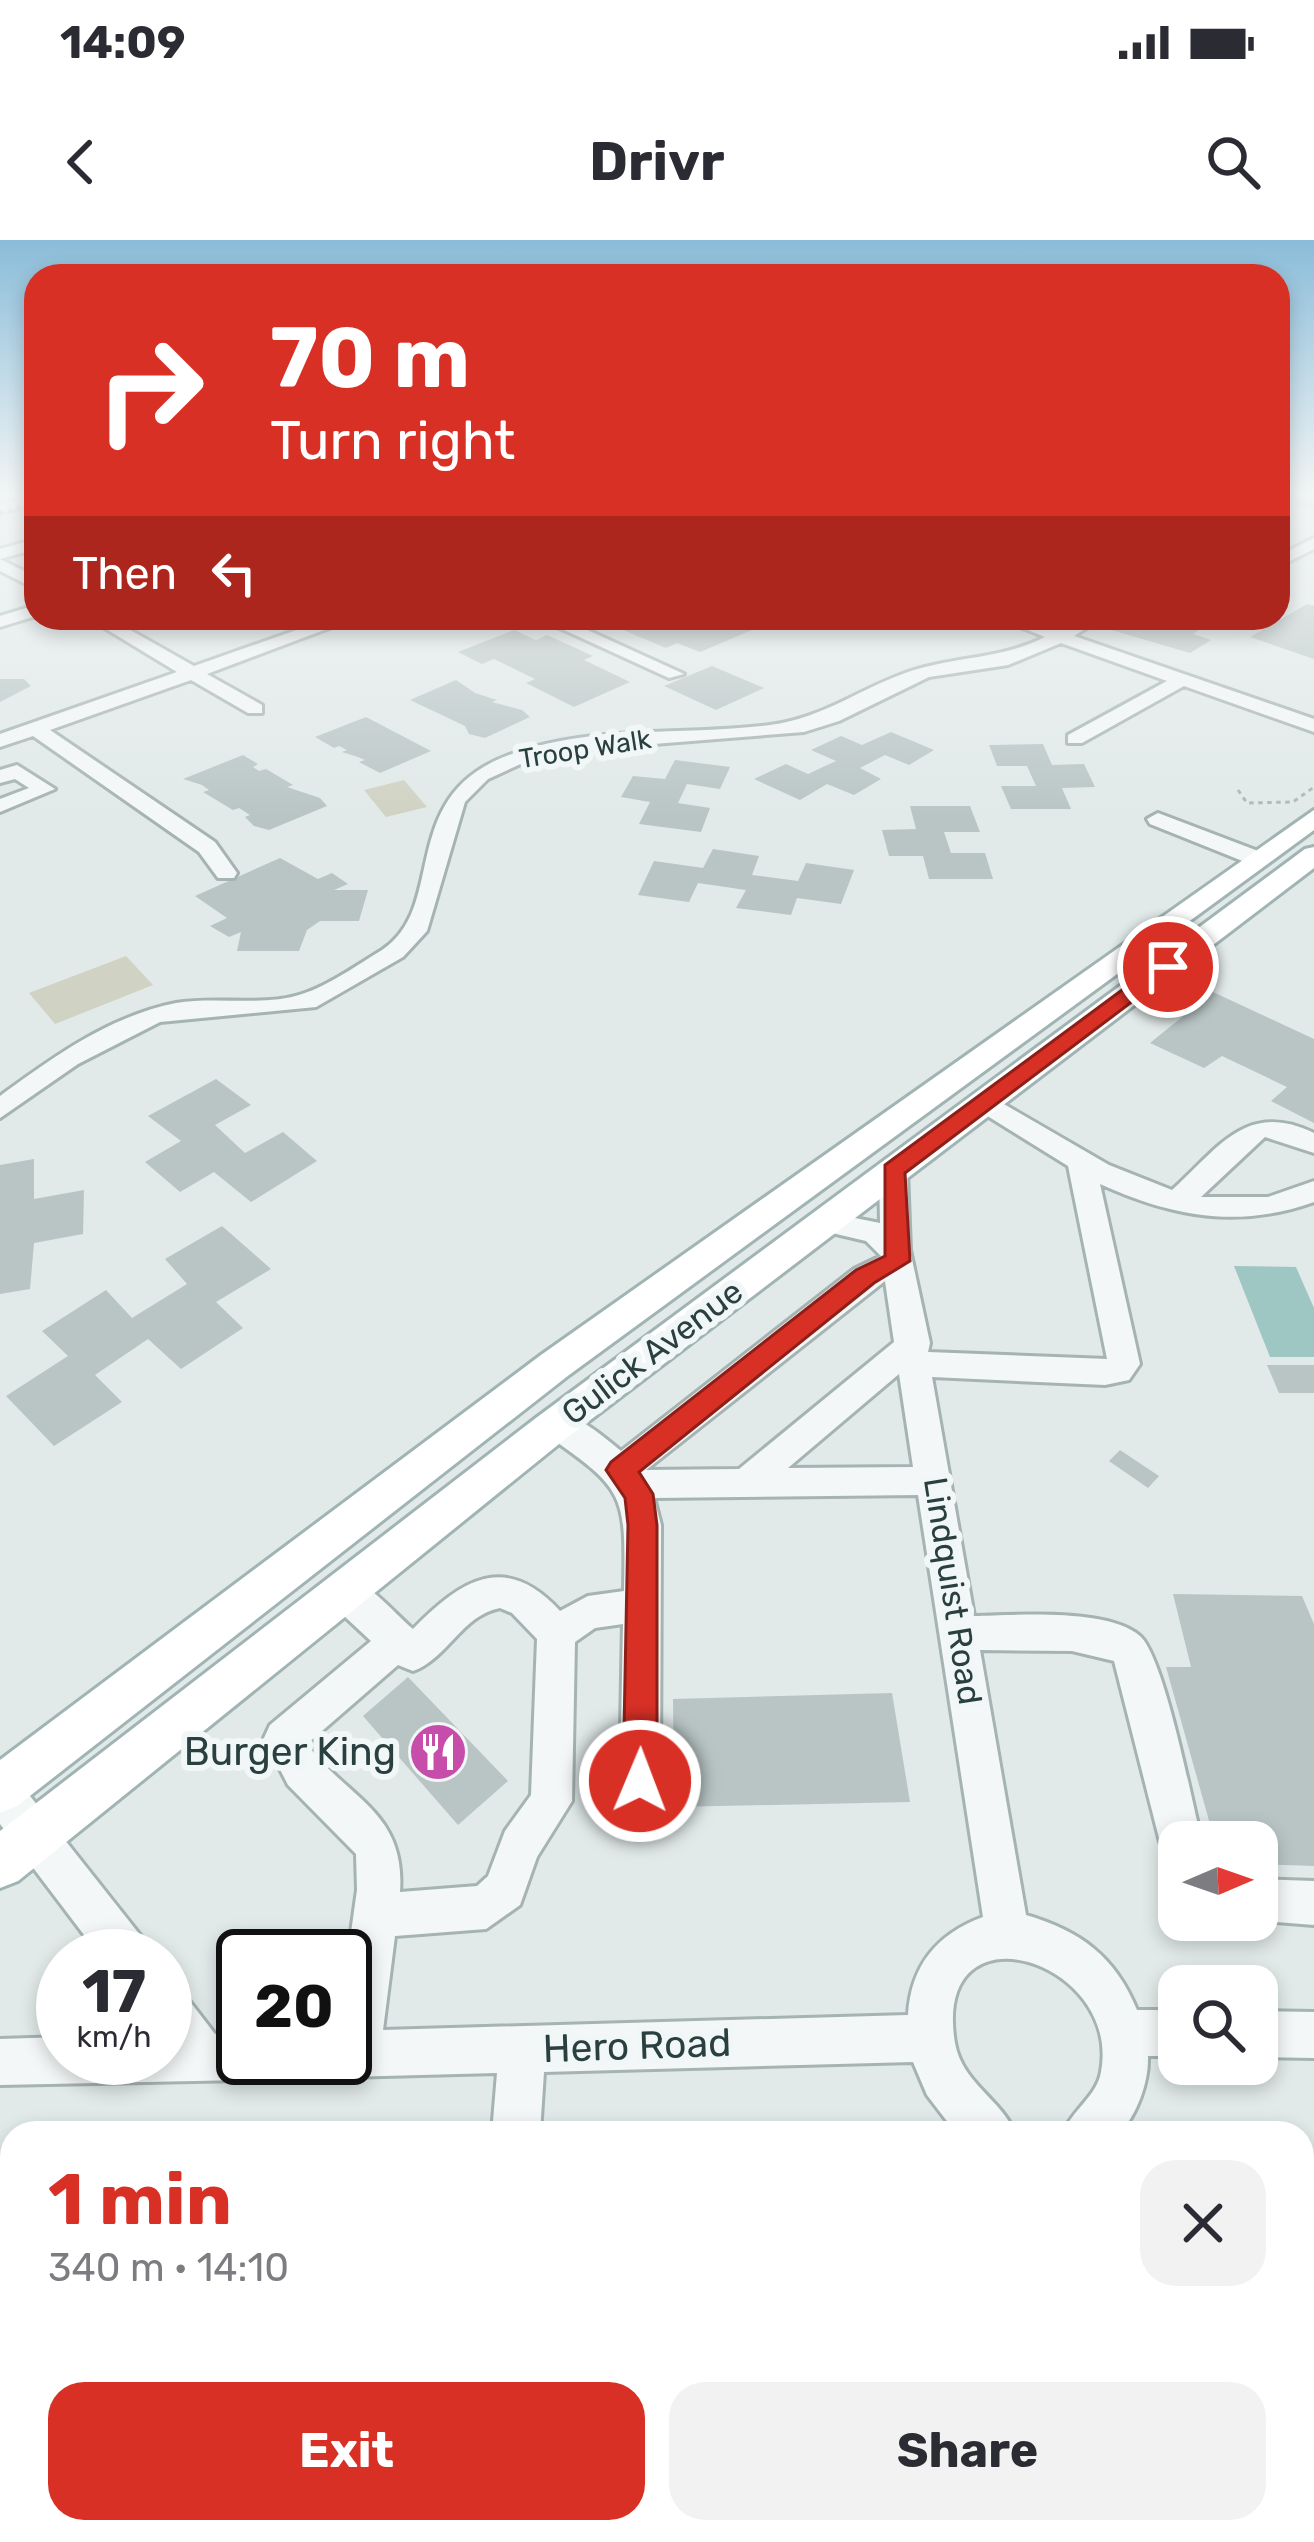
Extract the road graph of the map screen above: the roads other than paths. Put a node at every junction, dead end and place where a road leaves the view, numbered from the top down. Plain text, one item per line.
1 (119, 630) edge
2 (312, 630) edge
3 (574, 630) edge
4 (1041, 630) edge
5 (1070, 630) edge
6 (1058, 636) junction
7 (193, 671) junction
8 (675, 674) dead end
9 (1182, 680) junction
10 (255, 709) dead end
11 (1314, 727) edge
12 (35, 728) junction
13 (1075, 739) dead end
14 (0, 741) edge
15 (0, 777) edge
16 (0, 806) edge
17 (1314, 818) edge
18 (1158, 819) dead end
19 (1314, 855) edge
20 (1258, 859) junction
21 (226, 874) dead end
22 (983, 1101) junction
23 (0, 1109) edge
24 (1314, 1144) edge
25 (1082, 1165) junction
26 (893, 1171) junction
27 (1314, 1191) edge
28 (1178, 1202) junction
29 (825, 1222) junction
30 (896, 1256) junction
31 (915, 1353) junction
32 (556, 1424) junction
33 (627, 1477) junction
34 (936, 1481) junction
35 (746, 1483) junction
36 (341, 1590) junction
37 (642, 1606) junction
38 (556, 1633) junction
39 (960, 1633) junction
40 (399, 1641) junction
41 (640, 1781) dead end
42 (0, 1790) edge
43 (1176, 1821) edge
44 (39, 1836) junction
45 (0, 1863) edge
46 (1278, 1902) edge
47 (1314, 1903) edge
48 (376, 1916) junction
49 (108, 1929) edge
50 (1007, 1932) junction
51 (372, 1938) edge
52 (192, 2030) edge
53 (1124, 2032) junction
54 (1158, 2033) edge
55 (1278, 2034) edge
56 (1314, 2035) edge
57 (928, 2038) junction
58 (522, 2049) junction
59 (216, 2051) edge
60 (372, 2053) edge
61 (216, 2058) edge
62 (0, 2062) edge
63 (517, 2121) edge
64 (977, 2121) edge
65 (1105, 2121) edge

1 - 7 street
2 - 7 street
3 - 8 street
4 - 6 street
5 - 6 street, Troop Walk
6 - 9 street
6 - 23 street, Troop Walk
7 - 10 street
7 - 12 street
9 - 11 street
9 - 13 street
12 - 14 street
12 - 21 street
15 - 16 street
17 - 20 main road, Gulick Avenue
18 - 20 street
19 - 22 main road, Gulick Avenue
20 - 42 main road, Gulick Avenue
22 - 25 street
22 - 26 main road, Gulick Avenue
24 - 28 street
25 - 28 street
25 - 31 street
26 - 29 main road, Gulick Avenue
26 - 30 street, Lindquist Road
27 - 28 street
29 - 30 street
29 - 32 main road, Gulick Avenue
30 - 31 street, Lindquist Road
30 - 33 street
31 - 34 street, Lindquist Road
31 - 35 street
32 - 33 street
32 - 36 main road, Gulick Avenue
33 - 35 street
33 - 37 street
34 - 35 street
34 - 39 street, Lindquist Road
36 - 40 street
36 - 44 main road, Gulick Avenue
37 - 38 street
37 - 41 street
38 - 40 street
38 - 48 street
39 - 43 street
39 - 50 street, Lindquist Road
40 - 48 street
42 - 44 street
44 - 45 main road, Gulick Avenue
44 - 49 street
46 - 47 street
48 - 51 street
50 - 53 street
50 - 57 street
52 - 59 street
53 - 54 street
53 - 65 street
55 - 56 street
57 - 58 street, Hero Road
57 - 64 street
58 - 60 street, Hero Road
58 - 63 street
61 - 62 street

